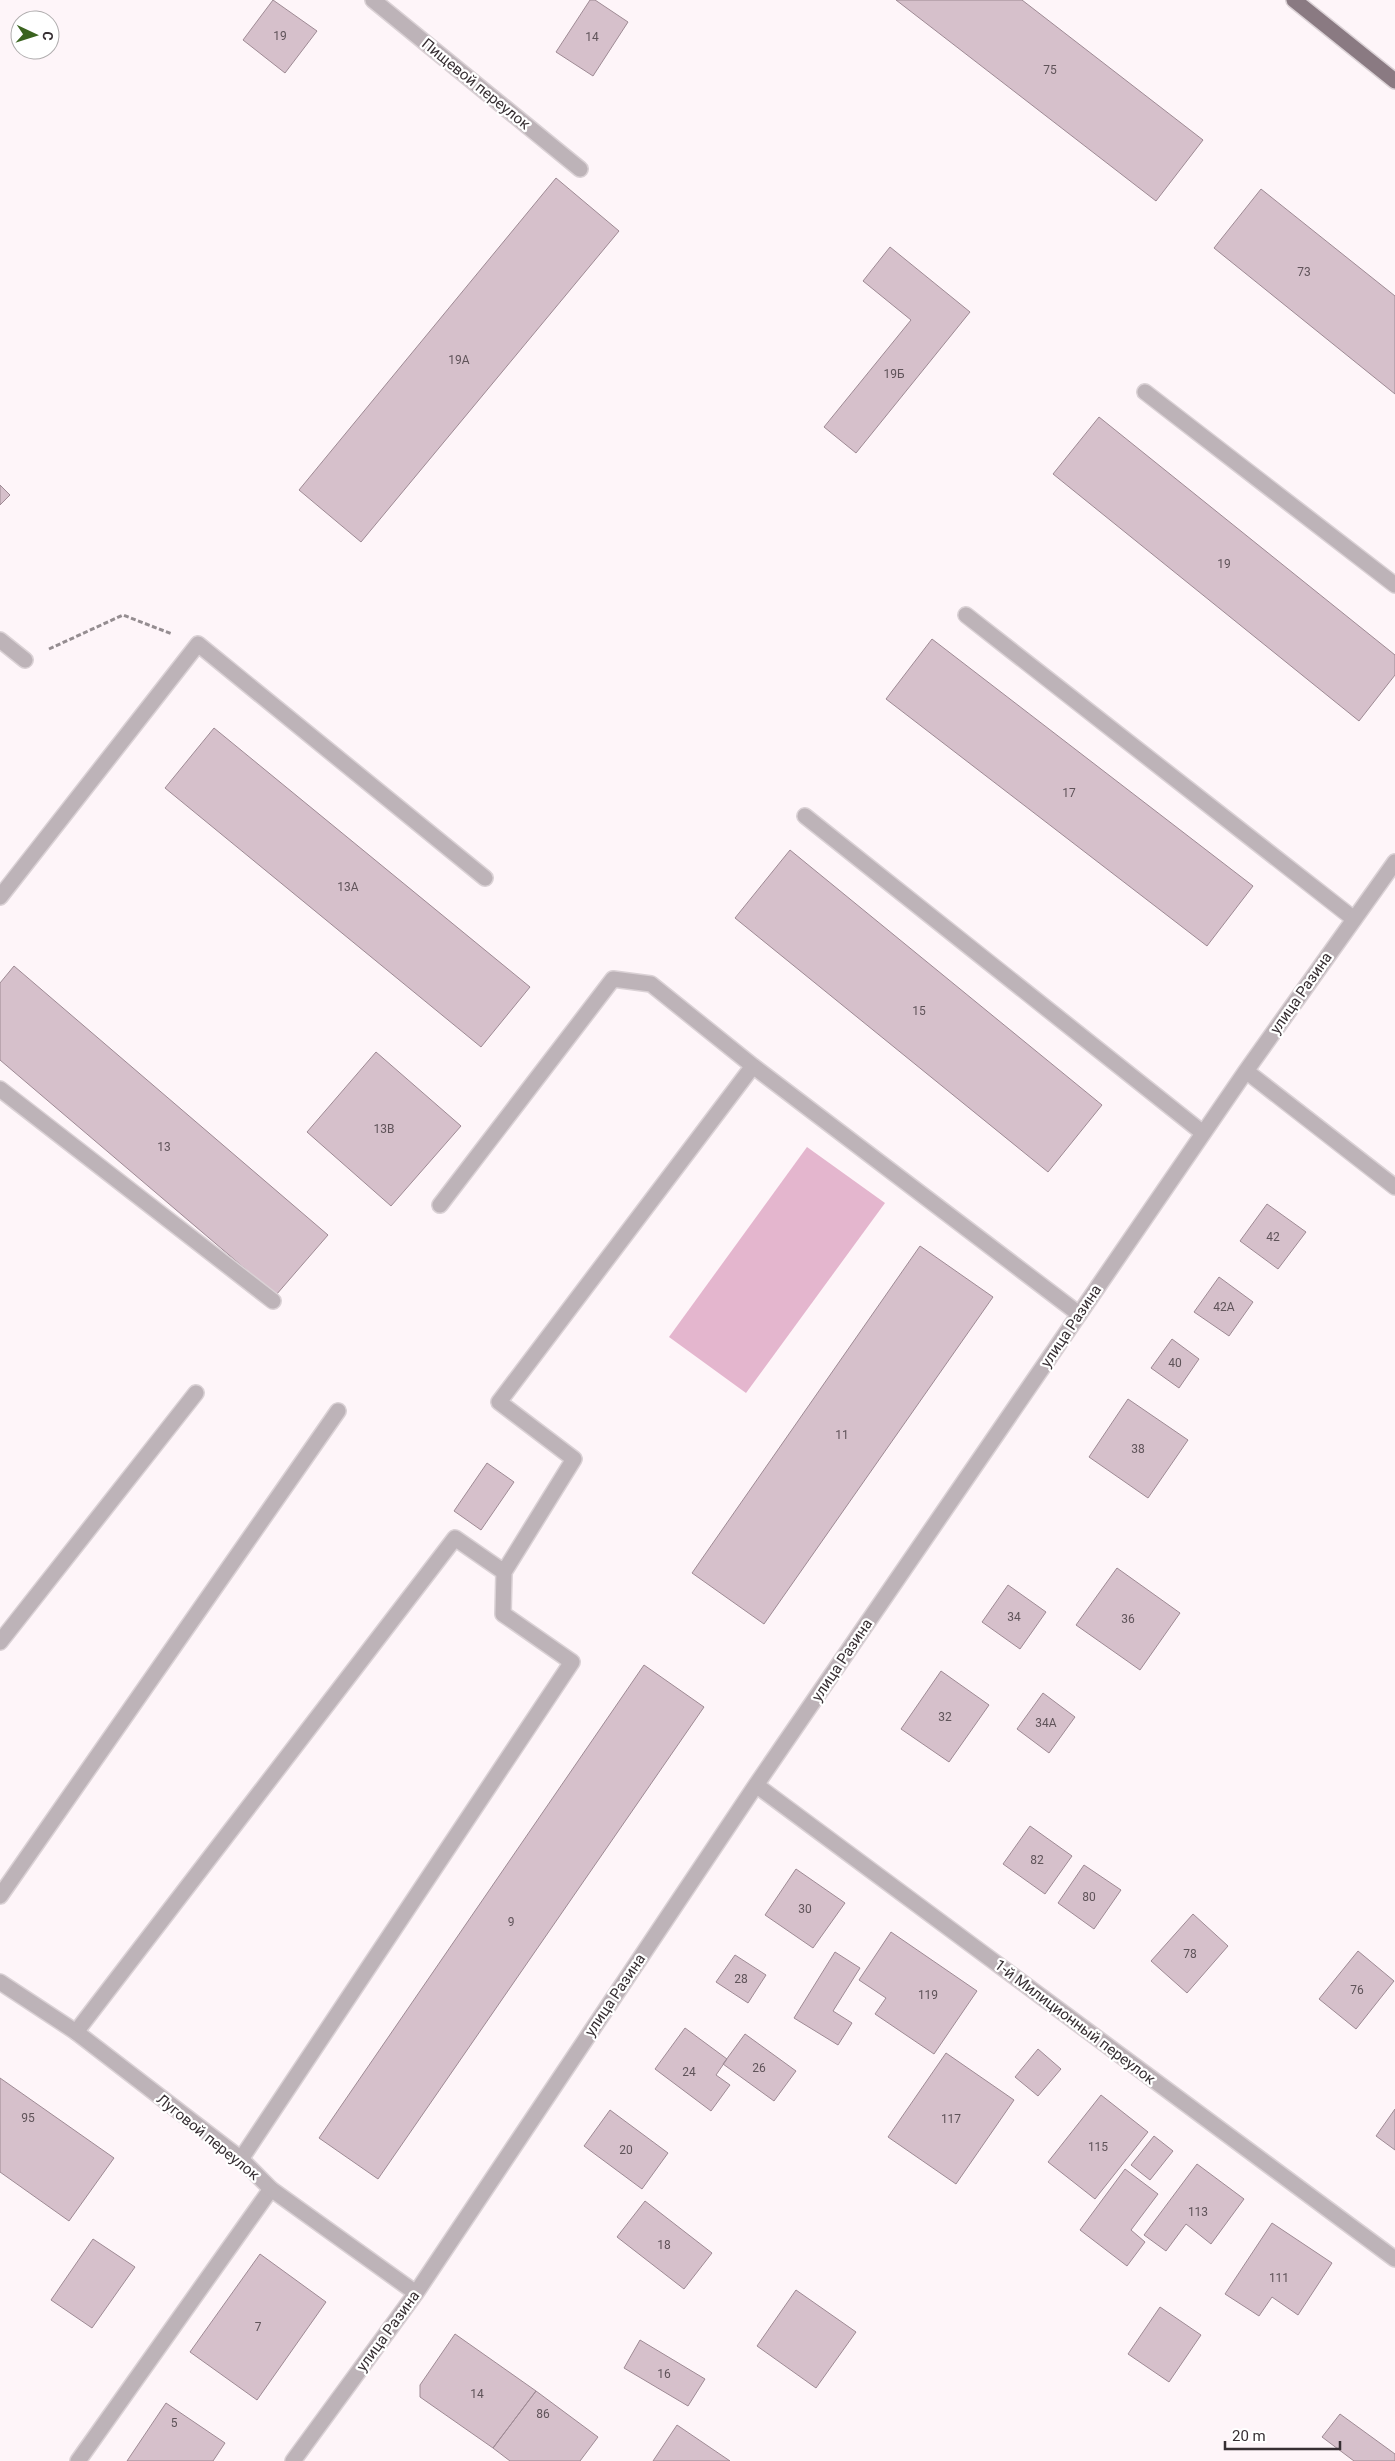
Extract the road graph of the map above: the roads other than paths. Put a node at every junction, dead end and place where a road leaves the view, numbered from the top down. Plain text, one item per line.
1 (373, 0) edge
2 (1294, 0) edge
3 (1395, 81) edge
4 (580, 169) dead end
5 (1145, 392) dead end
6 (1395, 585) edge
7 (966, 615) dead end
8 (0, 640) edge
9 (25, 660) road end
10 (805, 816) dead end
11 (1395, 862) edge
12 (484, 878) dead end
13 (0, 897) edge
14 (1354, 919) junction
15 (753, 1066) junction
16 (1246, 1071) junction
17 (0, 1089) edge
18 (1204, 1133) junction
19 (1395, 1187) edge
20 (440, 1205) dead end
21 (274, 1301) dead end
22 (1079, 1314) junction
23 (196, 1394) dead end
24 (338, 1411) dead end
25 (504, 1572) junction
26 (0, 1642) edge
27 (756, 1785) junction
28 (0, 1896) edge
29 (0, 1982) edge
30 (76, 2032) junction
31 (240, 2159) junction
32 (271, 2189) junction
33 (1395, 2259) edge
34 (416, 2293) junction
35 (78, 2461) edge
36 (293, 2461) edge

1 - 4 street, Пищевой переулок
2 - 3 main road
5 - 6 street
7 - 14 street
8 - 9 street
10 - 18 street
11 - 14 street, улица Разина
12 - 13 street
14 - 16 street, улица Разина
15 - 20 street
15 - 22 street
15 - 25 street
16 - 18 street, улица Разина
16 - 19 street
17 - 21 street
18 - 22 street, улица Разина
22 - 27 street, улица Разина
23 - 26 street
24 - 28 street
25 - 30 street
25 - 31 street
27 - 33 street, 1-й Милиционный переулок
27 - 34 street, улица Разина
29 - 30 street, Луговой переулок
30 - 31 street, Луговой переулок
31 - 32 street, Луговой переулок
32 - 34 street, Луговой переулок
32 - 35 street
34 - 36 street, улица Разина

